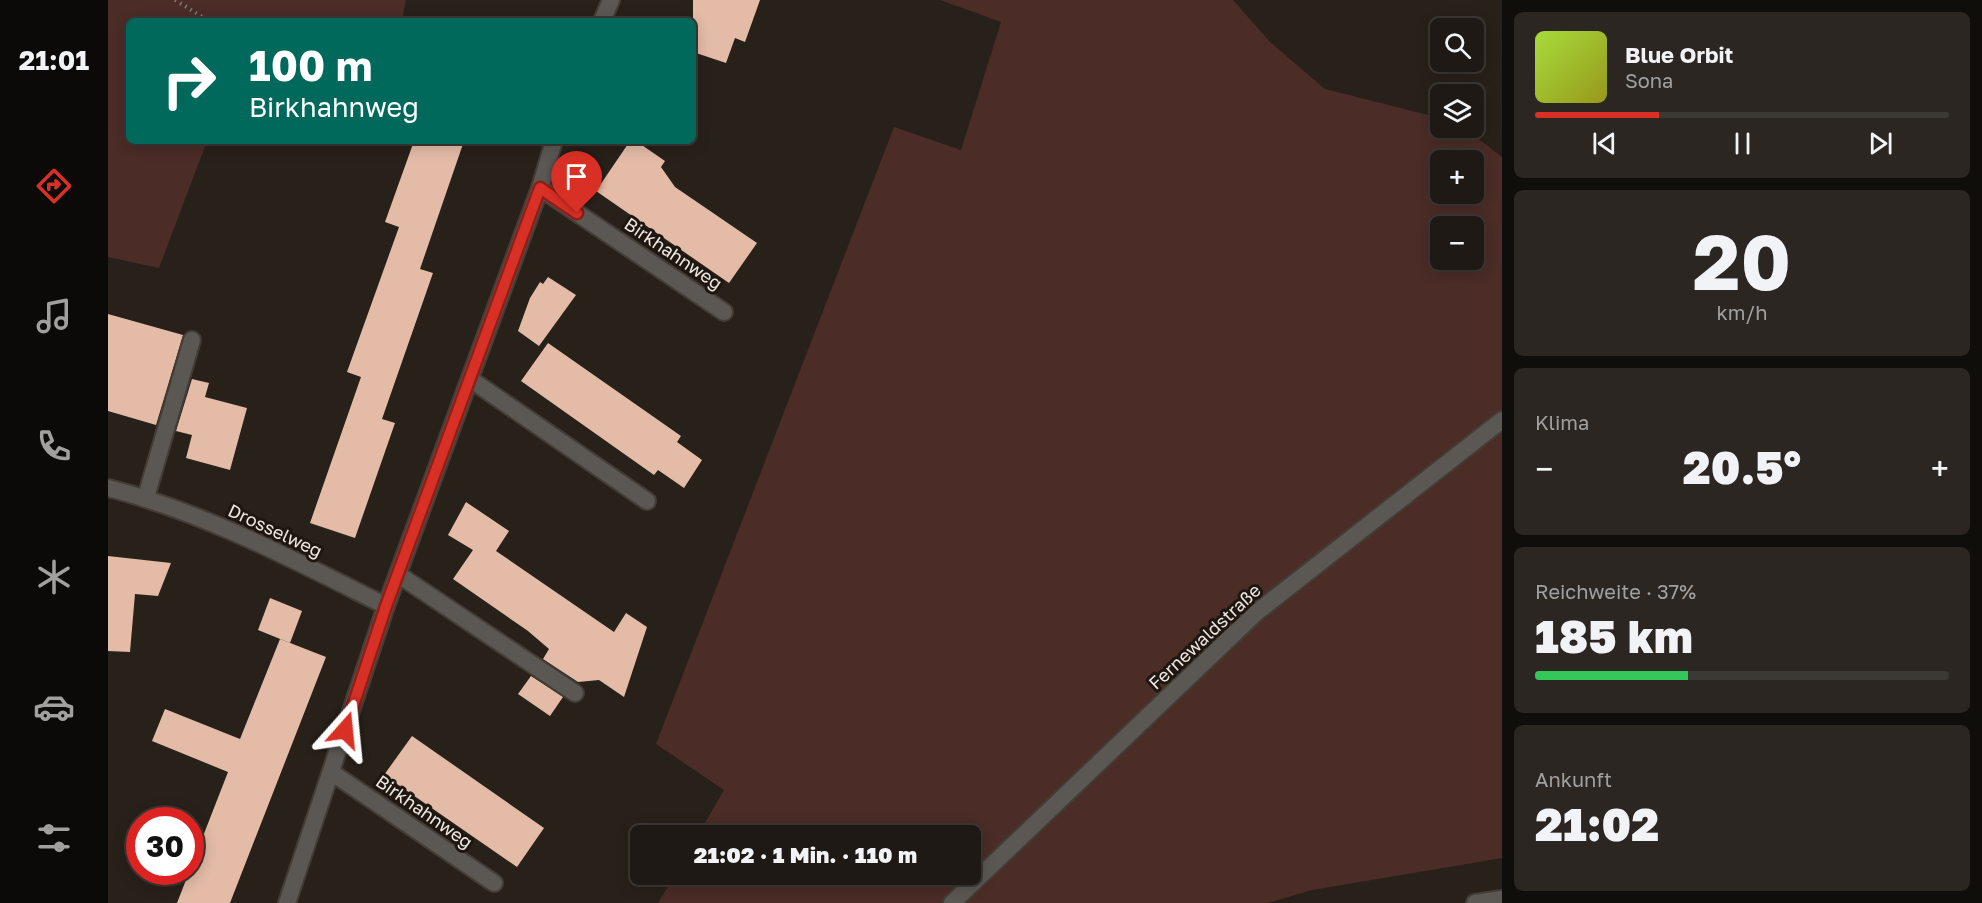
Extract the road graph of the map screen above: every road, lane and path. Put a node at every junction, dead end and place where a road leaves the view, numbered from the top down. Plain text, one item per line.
1 (175, 0) edge
2 (611, 0) edge
3 (204, 18) edge
4 (603, 18) edge
5 (553, 144) edge
6 (540, 188) junction
7 (724, 312) dead end
8 (192, 340) dead end
9 (470, 379) junction
10 (1502, 420) edge
11 (108, 488) edge
12 (146, 497) junction
13 (647, 501) dead end
14 (399, 574) junction
15 (386, 606) junction
16 (575, 693) dead end
17 (331, 772) junction
18 (494, 884) dead end
19 (1502, 899) edge
20 (287, 903) edge
21 (952, 903) edge
22 (1475, 903) edge

1 - 3 path
2 - 4 street
5 - 6 street
6 - 7 street, Birkhahnweg
6 - 9 street
8 - 12 street
9 - 13 street
9 - 14 street
10 - 21 street, Fernewaldstraße
11 - 12 street, Drosselweg
12 - 15 street, Drosselweg
14 - 15 street
14 - 16 street
15 - 17 street
17 - 18 street, Birkhahnweg
17 - 20 street
19 - 22 street

